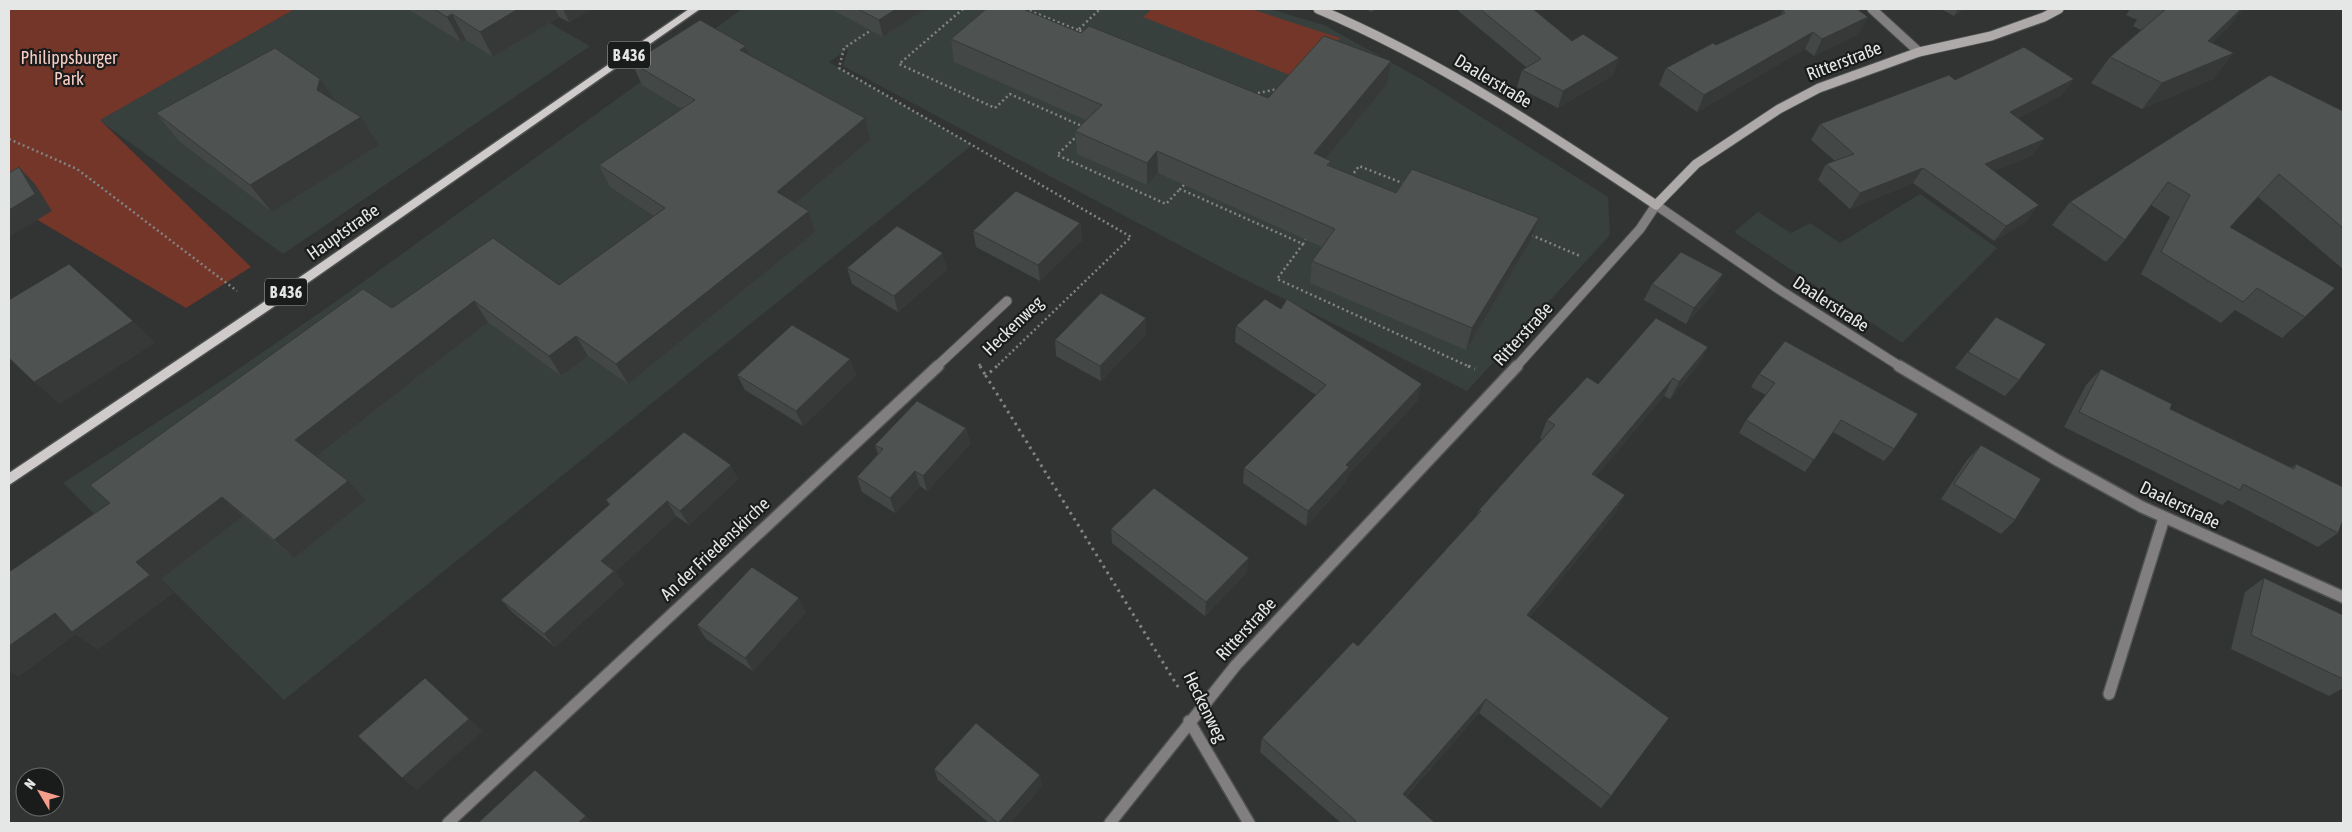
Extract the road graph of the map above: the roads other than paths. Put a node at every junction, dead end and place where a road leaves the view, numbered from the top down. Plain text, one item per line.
1 (695, 9) edge
2 (1318, 9) edge
3 (1872, 9) edge
4 (2059, 9) edge
5 (1919, 52) junction
6 (1656, 205) junction
7 (1007, 301) dead end
8 (9, 480) edge
9 (2164, 518) junction
10 (2343, 597) edge
11 (2109, 694) dead end
12 (1189, 722) junction
13 (448, 823) edge
14 (1110, 823) edge
15 (1249, 823) edge

1 - 8 main road, Hauptstraße / B 436
2 - 6 street, Daalerstraße
3 - 5 street
4 - 5 street, Ritterstraße
5 - 6 street, Ritterstraße
6 - 9 street, Daalerstraße
6 - 12 street, Ritterstraße
7 - 13 street, An der Friedenskirche
9 - 10 street, Daalerstraße
9 - 11 street
12 - 14 street, Ritterstraße
12 - 15 street, Heckenweg

